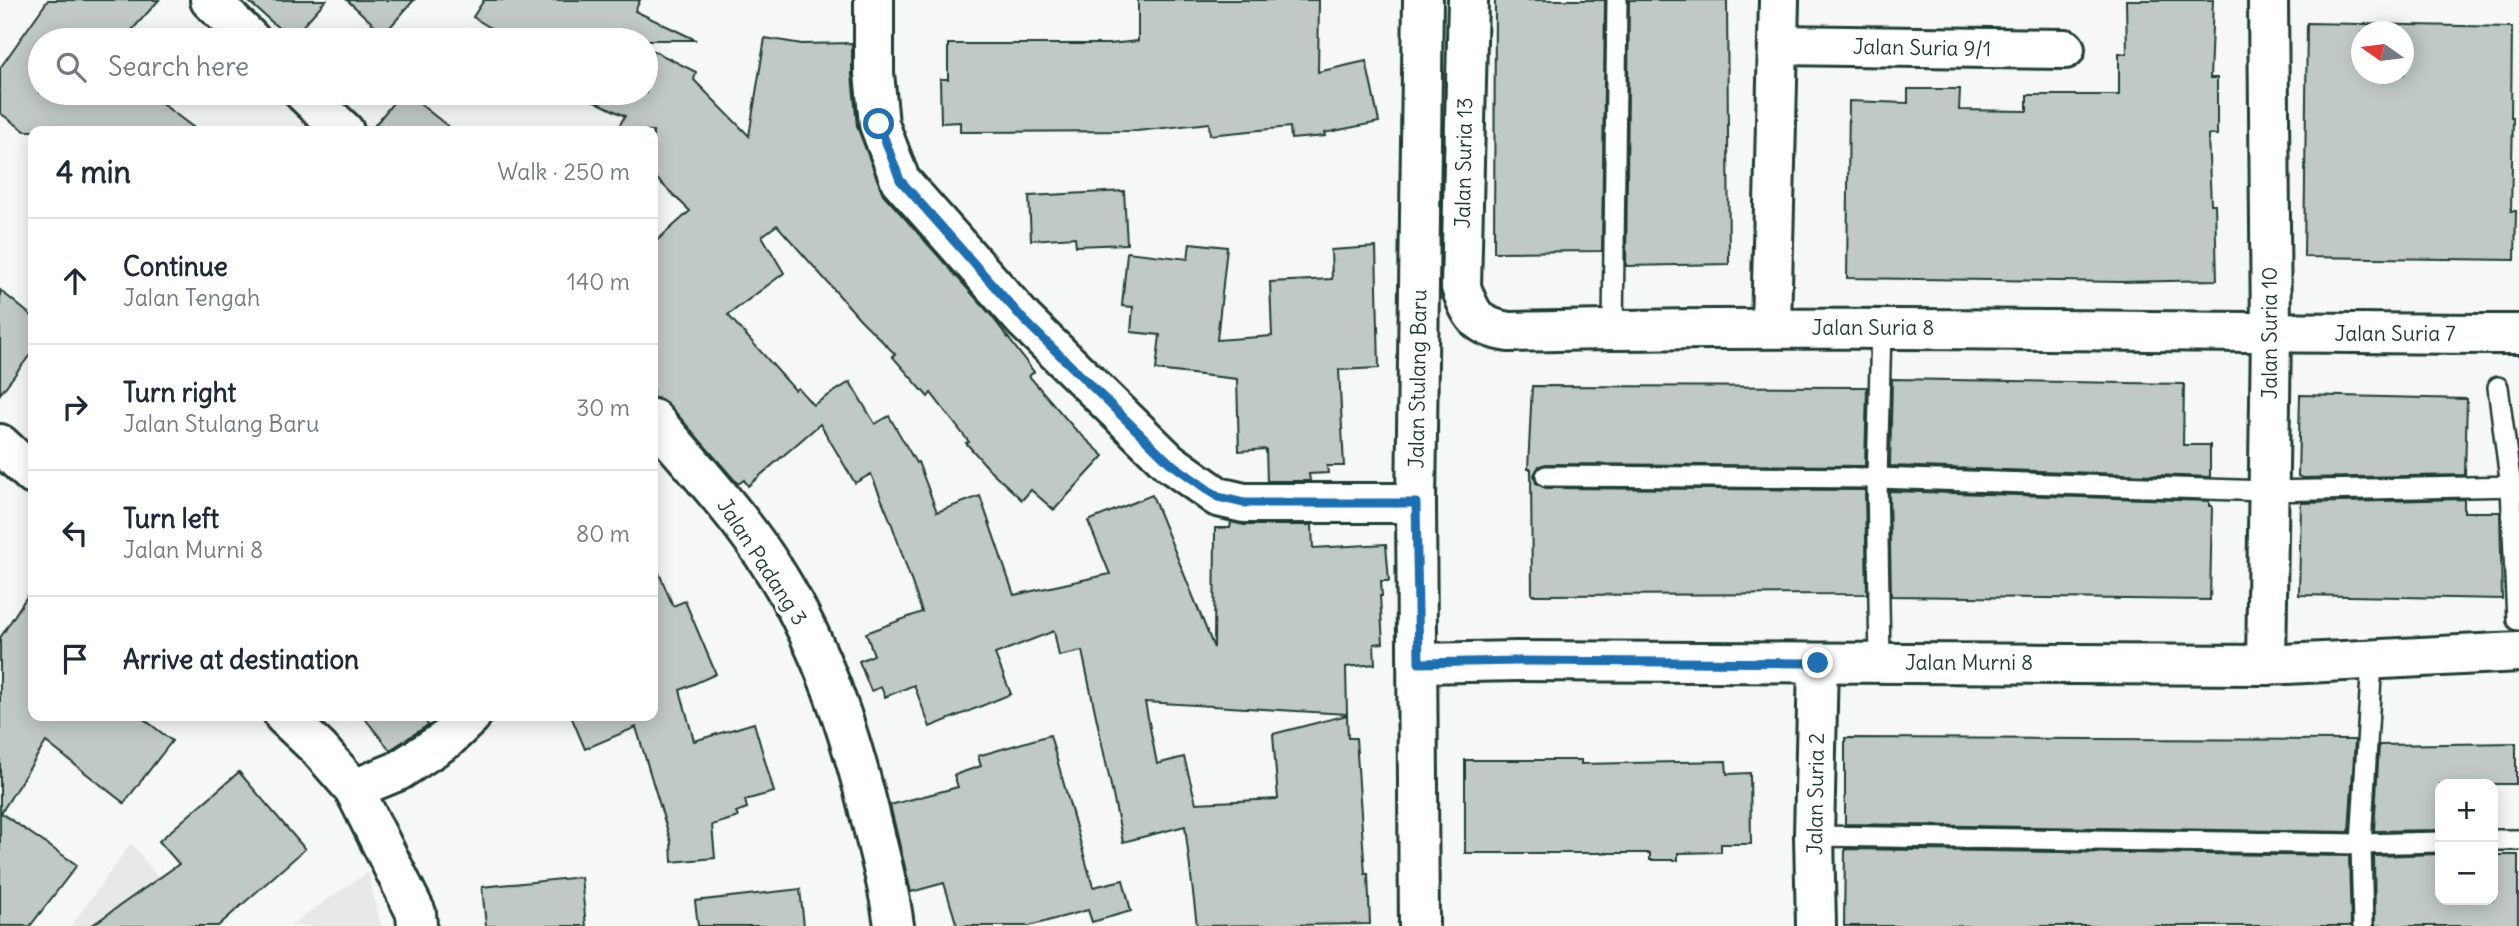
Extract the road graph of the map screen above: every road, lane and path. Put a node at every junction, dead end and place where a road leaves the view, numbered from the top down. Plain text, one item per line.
1 (210, 0) edge
2 (874, 0) edge
3 (1423, 0) edge
4 (1468, 0) edge
5 (1617, 0) edge
6 (1779, 0) edge
7 (2268, 0) edge
8 (239, 28) edge
9 (1778, 45) junction
10 (2065, 49) dead end
11 (317, 105) edge
12 (339, 126) edge
13 (1478, 321) joint
14 (1771, 327) junction
15 (1613, 329) junction
16 (1881, 329) junction
17 (2271, 334) junction
18 (2519, 334) edge
19 (2498, 387) dead end
20 (658, 425) edge
21 (0, 444) edge
22 (28, 470) edge
23 (1546, 476) dead end
24 (1877, 478) junction
25 (2515, 486) edge
26 (2268, 491) junction
27 (1416, 503) junction
28 (2518, 636) edge
29 (2372, 660) junction
30 (1419, 663) junction
31 (1818, 663) junction
32 (1880, 663) junction
33 (2266, 666) junction
34 (289, 721) edge
35 (466, 721) edge
36 (354, 789) junction
37 (1814, 836) junction
38 (2519, 839) edge
39 (2498, 840) edge
40 (2435, 842) edge
41 (2361, 844) junction
42 (417, 926) edge
43 (894, 926) edge
44 (1419, 926) edge
45 (1816, 926) edge
46 (2362, 926) edge

1 - 8 street
2 - 27 street
3 - 27 street, Jalan Stulang Baru
4 - 13 street, Jalan Suria 13
5 - 15 lane
6 - 9 street
7 - 17 street, Jalan Suria 10
9 - 10 street, Jalan Suria 9/1
9 - 14 street
11 - 12 street
13 - 15 street, Jalan Suria 8
14 - 15 street, Jalan Suria 8
14 - 16 street, Jalan Suria 8
16 - 17 street, Jalan Suria 8
16 - 24 lane
17 - 18 street, Jalan Suria 7
17 - 26 street, Jalan Suria 10
19 - 25 lane
20 - 43 street, Jalan Padang 3
21 - 22 street
23 - 24 lane
24 - 26 lane
24 - 32 lane
25 - 26 lane
25 - 28 lane
26 - 33 street, Jalan Suria 10
27 - 30 street, Jalan Stulang Baru
28 - 29 street, Jalan Murni 8
29 - 33 street, Jalan Murni 8
29 - 41 lane
30 - 31 street, Jalan Murni 8
30 - 44 street, Jalan Stulang Baru
31 - 32 street, Jalan Murni 8
31 - 37 street, Jalan Suria 2
32 - 33 street, Jalan Murni 8
34 - 36 street
35 - 36 street
36 - 42 street
37 - 41 lane
37 - 45 street, Jalan Suria 2
38 - 39 lane
40 - 41 lane
41 - 46 lane

